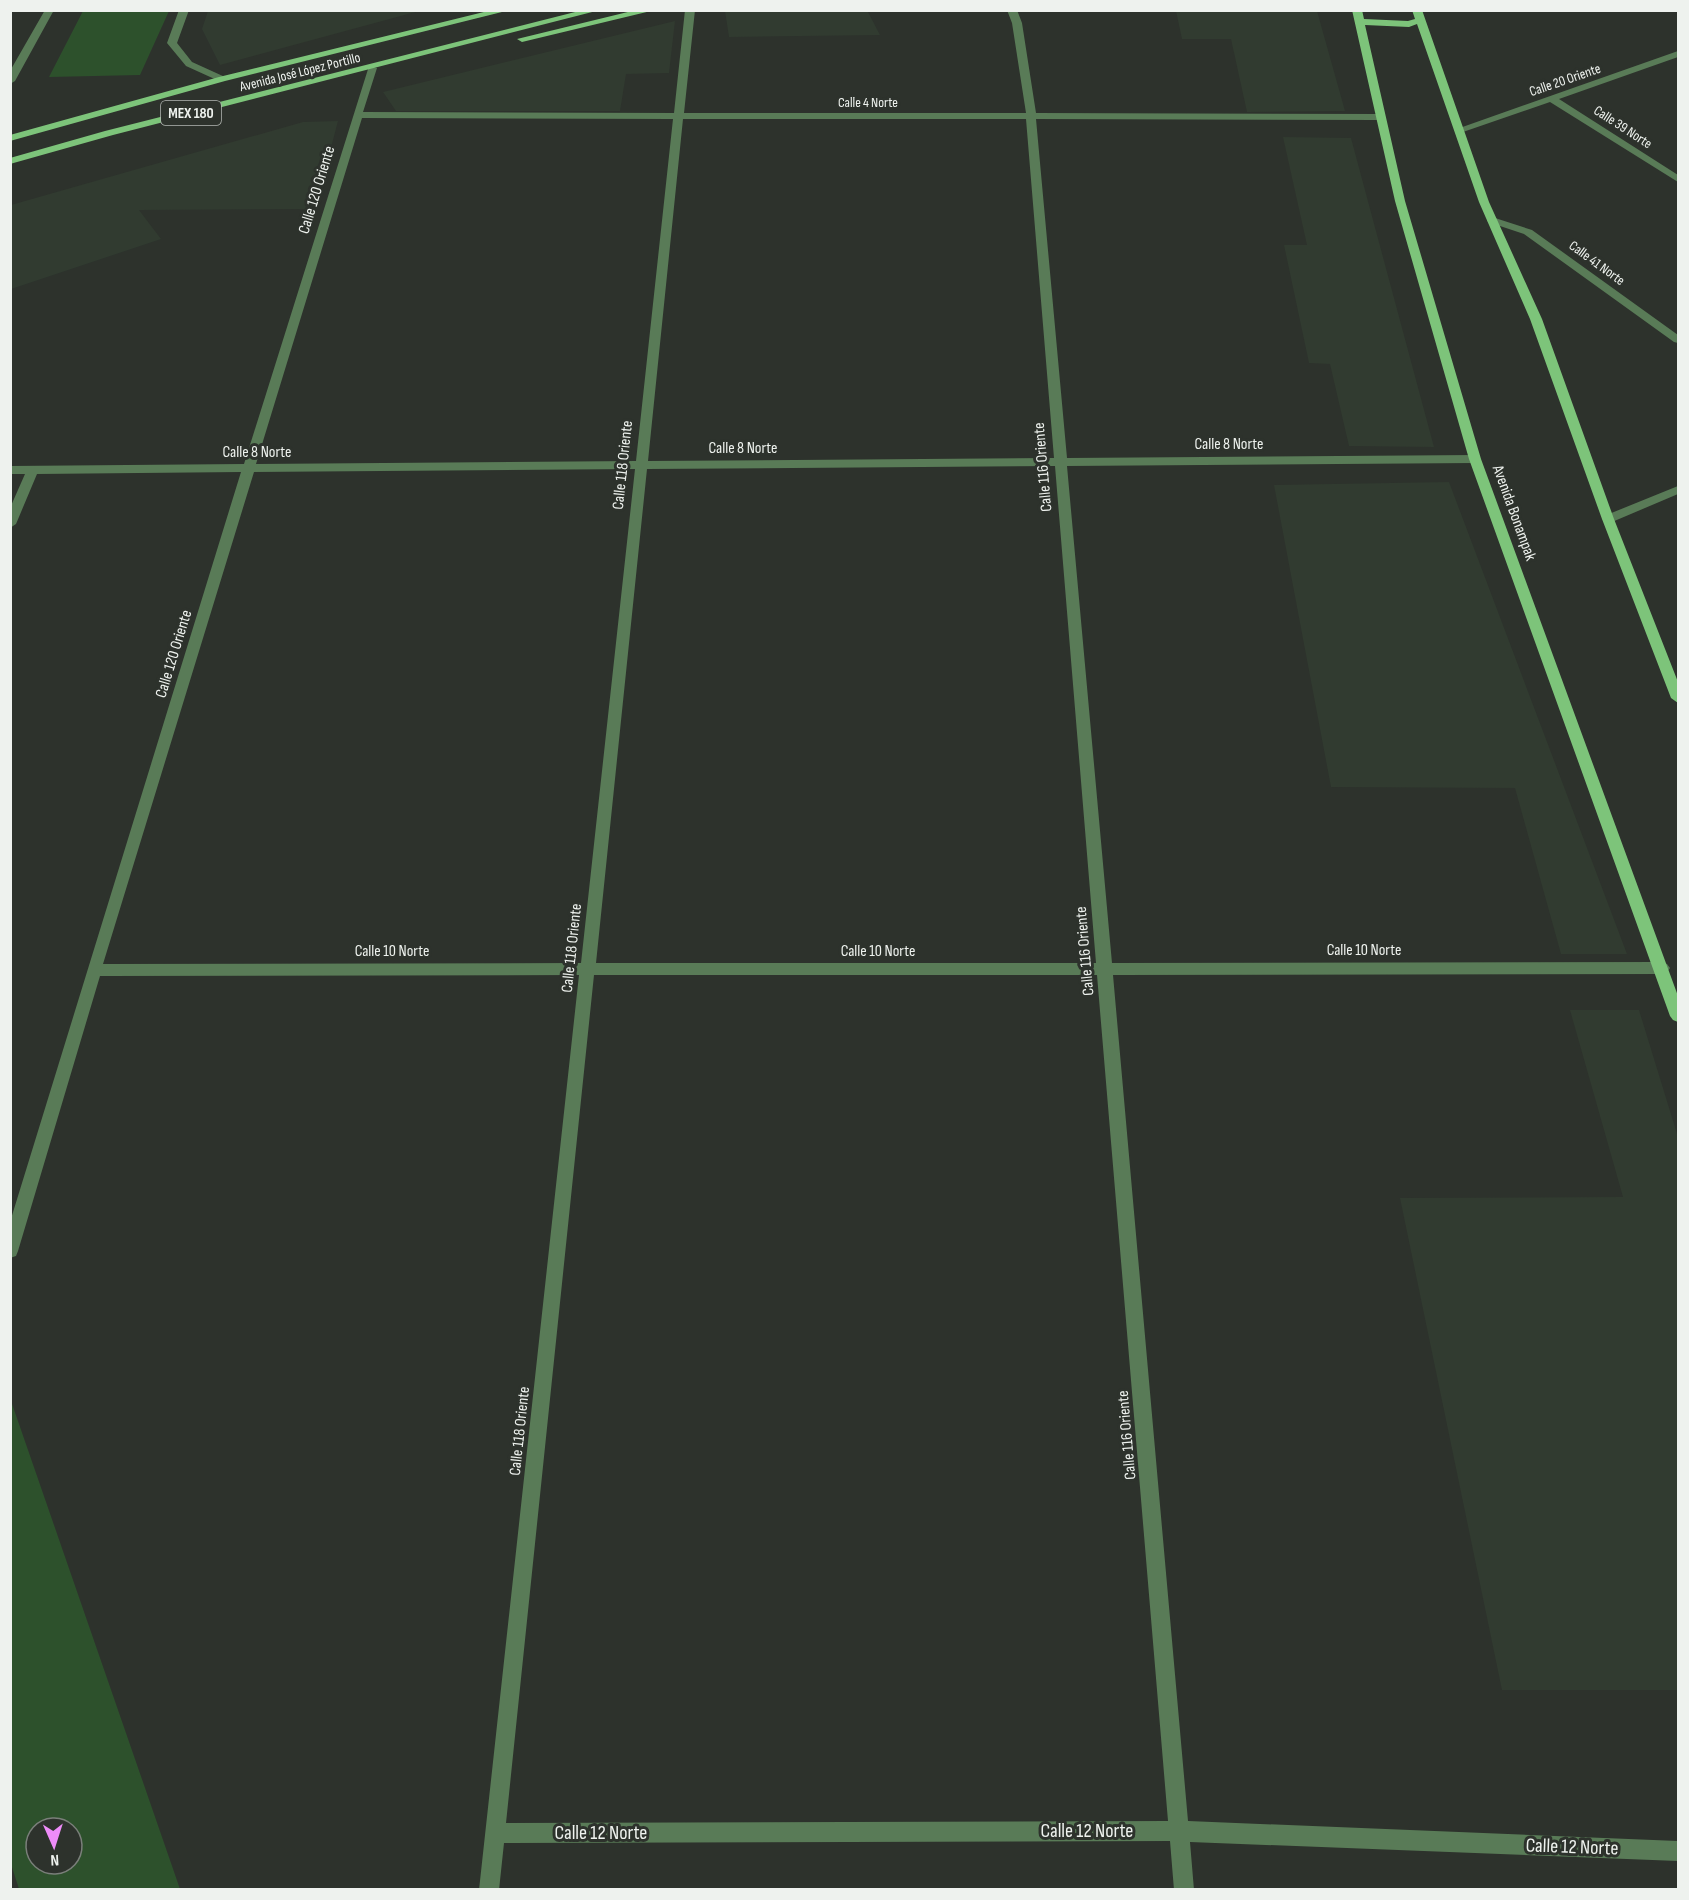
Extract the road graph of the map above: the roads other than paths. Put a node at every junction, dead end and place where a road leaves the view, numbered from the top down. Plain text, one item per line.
1 (50, 10) edge
2 (184, 10) edge
3 (466, 10) edge
4 (506, 10) edge
5 (596, 10) edge
6 (651, 10) edge
7 (690, 10) edge
8 (1012, 10) edge
9 (1419, 15) edge
10 (1359, 16) edge
11 (345, 48) junction
12 (1678, 54) edge
13 (372, 68) junction
14 (222, 79) junction
15 (11, 81) edge
16 (1553, 99) junction
17 (357, 115) junction
18 (680, 116) junction
19 (1031, 116) junction
20 (1379, 117) junction
21 (1459, 130) junction
22 (10, 138) edge
23 (10, 161) edge
24 (1678, 179) edge
25 (1492, 220) junction
26 (1678, 340) edge
27 (1475, 459) junction
28 (1061, 462) junction
29 (641, 465) junction
30 (248, 468) junction
31 (10, 470) edge
32 (33, 470) junction
33 (1678, 490) edge
34 (1608, 519) junction
35 (10, 524) edge
36 (1673, 673) edge
37 (1678, 698) edge
38 (1104, 968) junction
39 (1662, 968) junction
40 (588, 969) junction
41 (94, 970) junction
42 (1678, 1016) edge
43 (10, 1251) edge
44 (1179, 1830) junction
45 (495, 1833) junction
46 (1678, 1851) edge
47 (489, 1890) edge
48 (1184, 1890) edge

1 - 15 street
2 - 14 street
3 - 11 main road
4 - 11 main road, Avenida José López Portillo / MEX 180
5 - 13 main road, Avenida José López Portillo / MEX 180
6 - 13 main road
7 - 18 street, Calle 118 Oriente
8 - 19 street, Calle 116 Oriente
9 - 10 main road
9 - 21 main road
10 - 20 main road, Avenida Bonampak
11 - 14 main road, Avenida José López Portillo / MEX 180
12 - 16 street, Calle 20 Oriente
13 - 17 street, Calle 120 Oriente
13 - 23 main road, Avenida José López Portillo / MEX 180
14 - 22 main road, Avenida José López Portillo / MEX 180
16 - 21 street, Calle 20 Oriente
16 - 24 street, Calle 39 Norte
17 - 18 street, Calle 4 Norte
17 - 30 street, Calle 120 Oriente
18 - 19 street, Calle 4 Norte
18 - 29 street, Calle 118 Oriente
19 - 20 street, Calle 4 Norte
19 - 28 street, Calle 116 Oriente
20 - 27 main road, Avenida Bonampak
21 - 25 main road
25 - 26 street, Calle 41 Norte
25 - 34 main road
27 - 28 street, Calle 8 Norte
27 - 39 main road, Avenida Bonampak
28 - 29 street, Calle 8 Norte
28 - 38 street, Calle 116 Oriente
29 - 30 street, Calle 8 Norte
29 - 40 street, Calle 118 Oriente
30 - 32 street, Calle 8 Norte
30 - 41 street, Calle 120 Oriente
31 - 32 street, Calle 8 Norte
32 - 35 street
33 - 34 street
34 - 36 main road
36 - 37 main road
38 - 39 street, Calle 10 Norte
38 - 40 street, Calle 10 Norte
38 - 44 street, Calle 116 Oriente
39 - 42 main road, Avenida Bonampak
40 - 41 street, Calle 10 Norte
40 - 45 street, Calle 118 Oriente
41 - 43 street, Calle 120 Oriente
44 - 45 street, Calle 12 Norte
44 - 46 street, Calle 12 Norte
44 - 48 street, Calle 116 Oriente
45 - 47 street, Calle 118 Oriente

